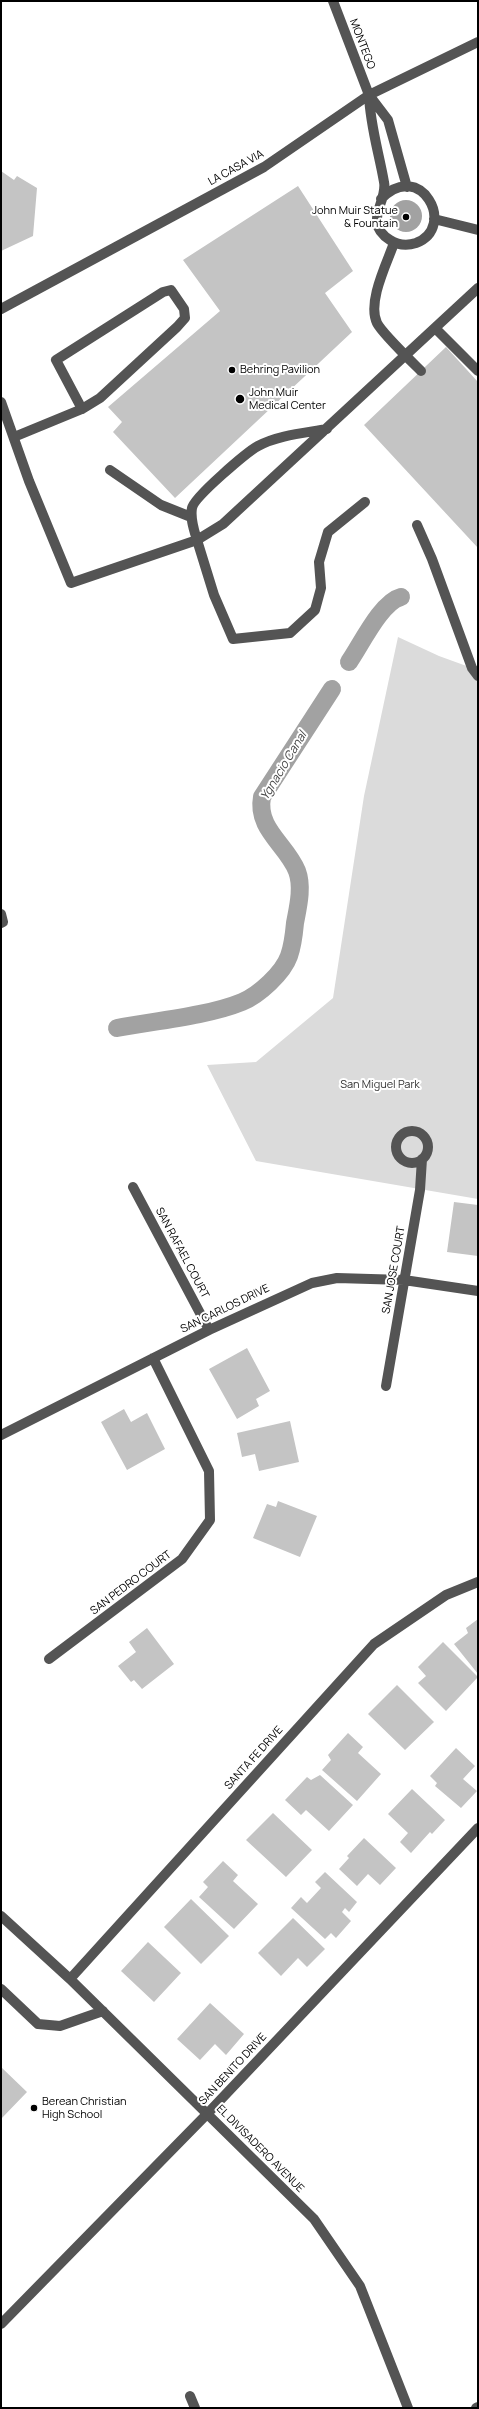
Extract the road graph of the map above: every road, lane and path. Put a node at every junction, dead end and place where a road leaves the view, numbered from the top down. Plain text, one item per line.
1 (333, 1) edge
2 (478, 42) edge
3 (369, 95) junction
4 (407, 186) junction
5 (381, 200) junction
6 (434, 219) junction
7 (478, 230) edge
8 (394, 242) junction
9 (478, 288) edge
10 (1, 308) edge
11 (435, 328) junction
12 (406, 355) junction
13 (421, 370) dead end
14 (478, 371) edge
15 (1, 402) edge
16 (82, 409) junction
17 (326, 429) junction
18 (14, 437) junction
19 (110, 470) dead end
20 (365, 502) dead end
21 (191, 517) junction
22 (417, 525) dead end
23 (197, 540) junction
24 (478, 676) edge
25 (1, 914) edge
26 (1, 922) edge
27 (422, 1159) dead end
28 (133, 1187) dead end
29 (404, 1280) junction
30 (478, 1291) edge
31 (209, 1330) junction
32 (153, 1358) junction
33 (386, 1386) dead end
34 (1, 1434) edge
35 (478, 1582) edge
36 (49, 1659) dead end
37 (478, 1828) edge
38 (1, 1916) edge
39 (70, 1979) junction
40 (1, 1988) edge
41 (103, 2011) junction
42 (208, 2113) junction
43 (1, 2324) edge
44 (190, 2396) dead end
45 (195, 2408) edge
46 (408, 2408) edge

1 - 3 street, MONTEGO
2 - 3 street, LA CASA VIA
3 - 4 street
3 - 5 street
3 - 10 street, LA CASA VIA
4 - 5 street
4 - 6 street
5 - 8 street
6 - 7 street
6 - 8 street
8 - 12 street
9 - 11 street
11 - 12 street
11 - 14 street
12 - 13 street
12 - 17 street
15 - 18 street
16 - 16 street
16 - 18 street
17 - 21 street
17 - 23 street
18 - 23 street
19 - 21 street
20 - 23 street
21 - 23 street
22 - 24 street
25 - 26 street
27 - 29 street, SAN JOSE COURT
28 - 31 street, SAN RAFAEL COURT
29 - 30 street, SAN CARLOS DRIVE
29 - 31 street, SAN CARLOS DRIVE
29 - 33 street, SAN JOSE COURT
31 - 32 street, SAN CARLOS DRIVE
32 - 34 street, SAN CARLOS DRIVE
32 - 36 street, SAN PEDRO COURT
35 - 39 street, SANTA FE DRIVE
37 - 42 street, SAN BENITO DRIVE
38 - 39 street, EL DIVISADERO AVENUE
39 - 41 street, EL DIVISADERO AVENUE
40 - 41 street
41 - 42 street, EL DIVISADERO AVENUE
42 - 43 street, SAN BENITO DRIVE
42 - 46 street, EL DIVISADERO AVENUE
44 - 45 street

